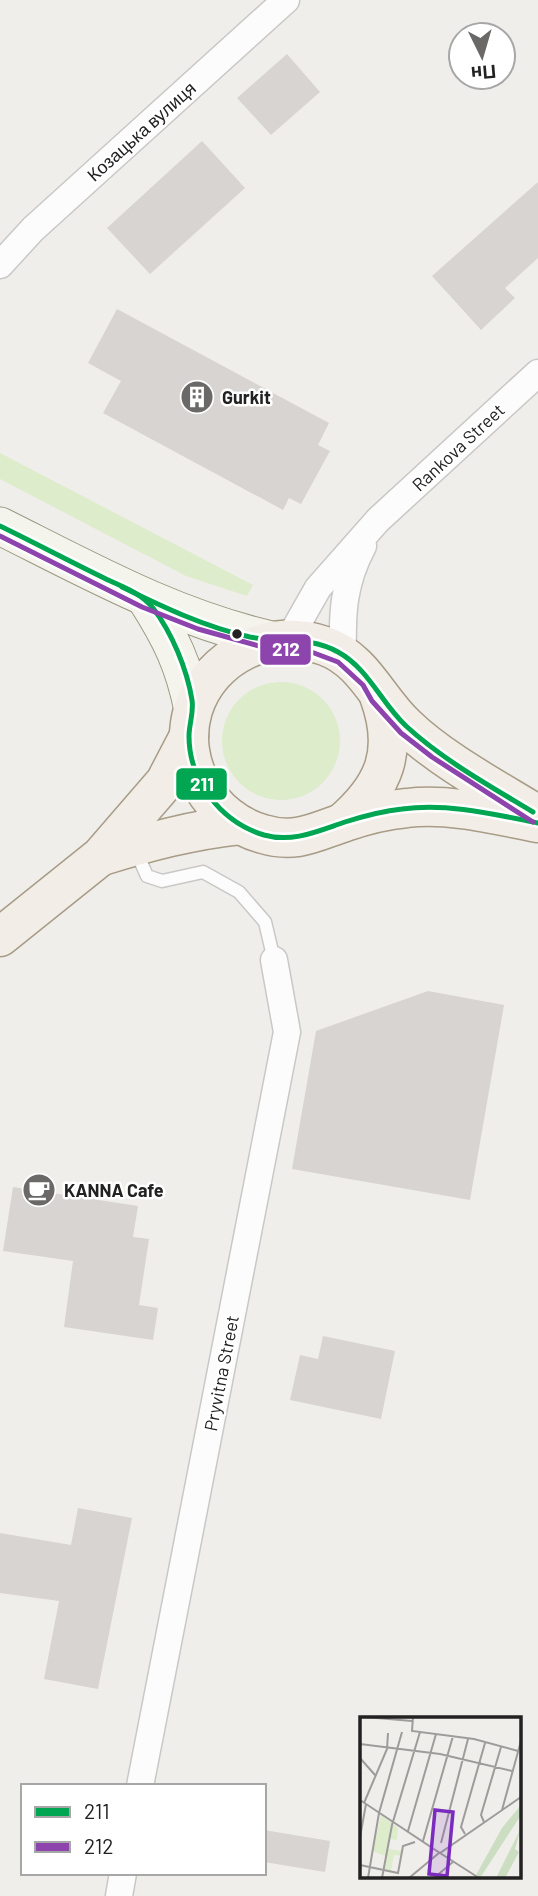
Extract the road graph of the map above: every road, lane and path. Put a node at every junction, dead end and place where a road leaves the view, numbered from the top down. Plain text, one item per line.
1 (286, 0) edge
2 (0, 265) edge
3 (538, 373) edge
4 (378, 520) junction
5 (0, 526) edge
6 (146, 599) junction
7 (280, 639) junction
8 (343, 654) junction
9 (379, 696) junction
10 (191, 723) junction
11 (538, 815) edge
12 (538, 822) edge
13 (342, 823) junction
14 (240, 825) junction
15 (118, 851) junction
16 (0, 937) edge
17 (274, 960) joint
18 (140, 1784) edge
19 (123, 1875) edge
20 (119, 1896) edge

1 - 2 street, Козацька вулиця
3 - 4 street, Rankova Street
4 - 7 street
4 - 8 street
5 - 6 street
6 - 7 street
6 - 10 street
7 - 8 main road
7 - 10 main road
8 - 9 main road
9 - 11 main road
9 - 13 main road
10 - 14 main road
10 - 15 main road
12 - 13 main road
13 - 14 main road
14 - 15 main road
15 - 16 main road
15 - 17 lane
17 - 18 street, Pryvitna Street
19 - 20 street

